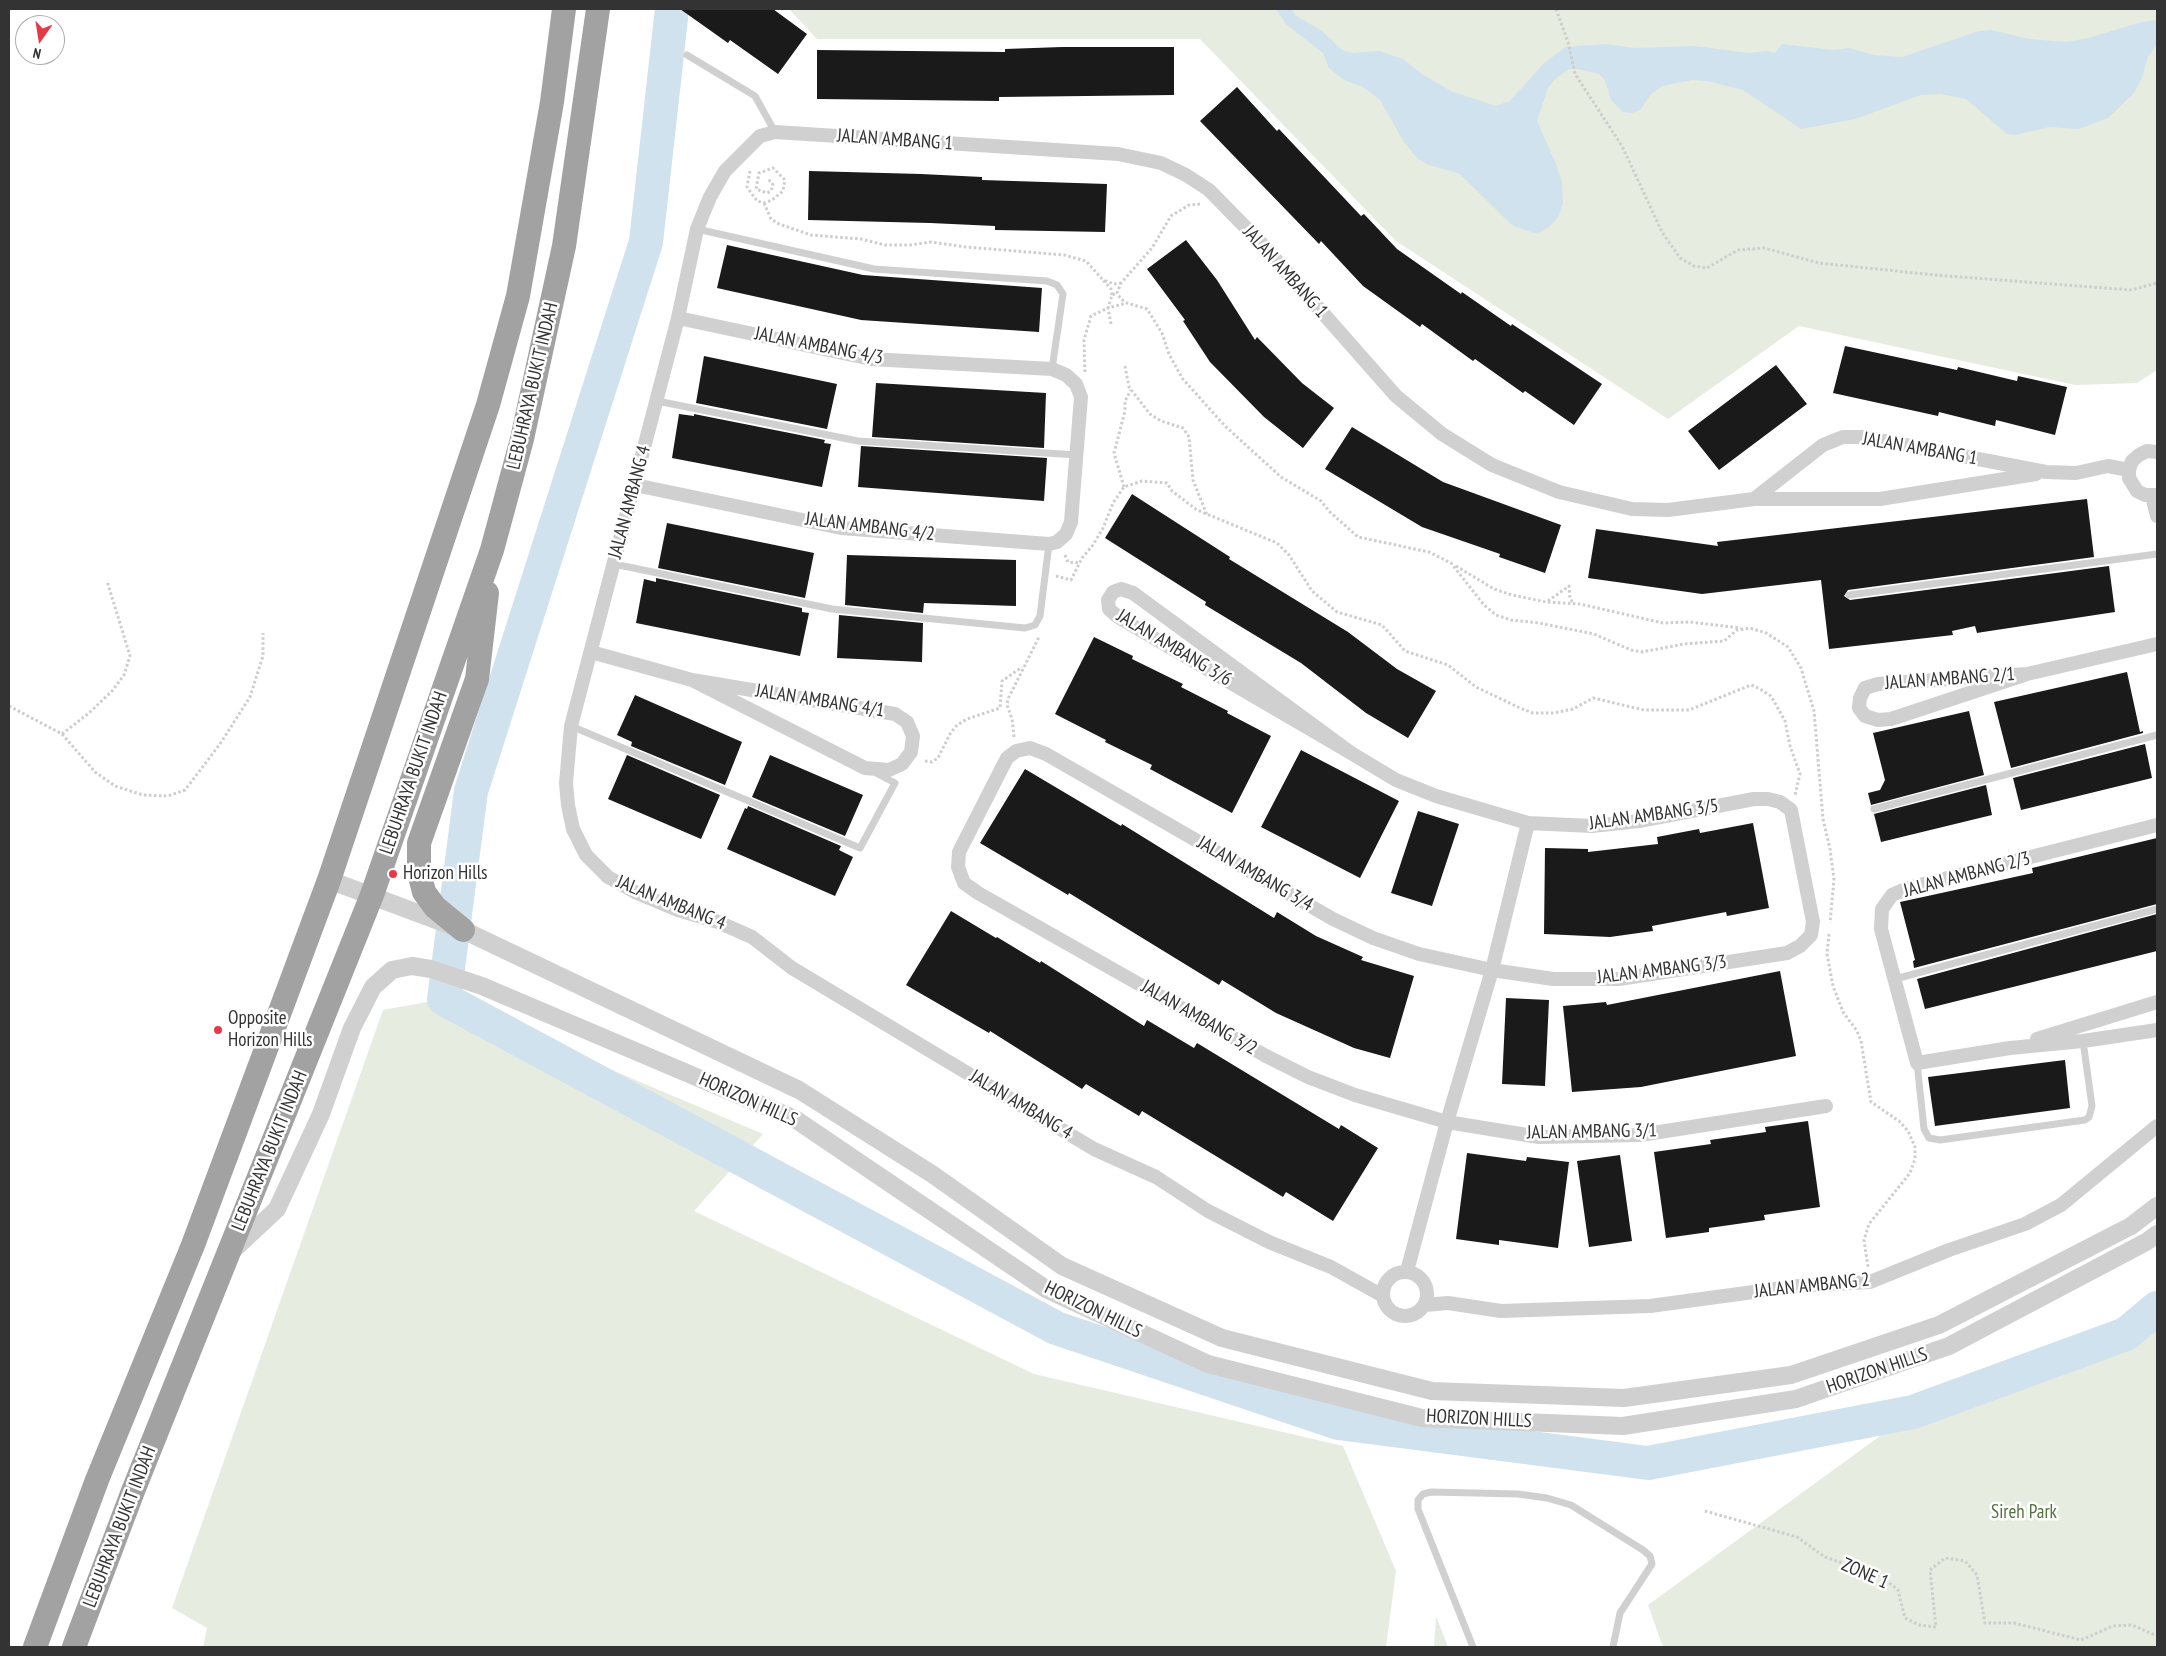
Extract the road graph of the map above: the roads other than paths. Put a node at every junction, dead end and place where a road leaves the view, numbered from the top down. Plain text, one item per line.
1 (564, 9) edge
2 (598, 9) edge
3 (687, 55) dead end
4 (775, 132) junction
5 (697, 229) junction
6 (678, 318) junction
7 (1052, 369) junction
8 (657, 401) junction
9 (2157, 452) edge
10 (1078, 455) junction
11 (2129, 470) junction
12 (2046, 472) junction
13 (635, 485) junction
14 (2155, 495) edge
15 (1754, 499) junction
16 (2157, 516) edge
17 (1049, 544) junction
18 (492, 550) junction
19 (2157, 554) edge
20 (614, 564) junction
21 (1849, 595) dead end
22 (2157, 644) edge
23 (592, 652) junction
24 (2027, 674) junction
25 (692, 680) junction
26 (571, 726) junction
27 (2157, 735) edge
28 (1351, 753) junction
29 (865, 768) junction
30 (1874, 809) dead end
31 (1528, 823) junction
32 (2157, 825) edge
33 (329, 880) junction
34 (964, 883) joint
35 (372, 896) junction
36 (2157, 910) edge
37 (462, 930) junction
38 (1800, 946) joint
39 (1492, 970) junction
40 (1894, 979) junction
41 (2157, 1002) edge
42 (2157, 1030) edge
43 (2083, 1041) junction
44 (2010, 1048) junction
45 (1917, 1063) junction
46 (1826, 1106) dead end
47 (1448, 1122) junction
48 (2157, 1126) edge
49 (2157, 1206) edge
50 (2157, 1234) edge
51 (228, 1255) junction
52 (1407, 1271) junction
53 (1383, 1296) junction
54 (1425, 1304) junction
55 (35, 1647) edge
56 (74, 1647) edge
57 (1473, 1647) edge
58 (1613, 1647) edge

1 - 33 highway, LEBUHRAYA BUKIT INDAH
2 - 18 highway, LEBUHRAYA BUKIT INDAH
3 - 4 lane
4 - 5 street, JALAN AMBANG 4
4 - 15 street, JALAN AMBANG 1
5 - 6 street, JALAN AMBANG 4
5 - 7 lane
6 - 7 street, JALAN AMBANG 4/3
6 - 8 street, JALAN AMBANG 4
7 - 10 street
8 - 10 lane
8 - 13 street, JALAN AMBANG 4
9 - 11 street
10 - 17 street
11 - 12 street, JALAN AMBANG 1
11 - 14 street
12 - 15 street, JALAN AMBANG 1
12 - 15 street, JALAN AMBANG 1
13 - 17 street, JALAN AMBANG 4/2
13 - 20 street, JALAN AMBANG 4
14 - 16 street
17 - 20 lane
18 - 35 highway, LEBUHRAYA BUKIT INDAH
18 - 37 highway
19 - 21 lane
20 - 23 street, JALAN AMBANG 4
22 - 24 street, JALAN AMBANG 2/1
23 - 25 street, JALAN AMBANG 4/1
23 - 26 street, JALAN AMBANG 4
24 - 24 street, JALAN AMBANG 2/1
25 - 29 street, JALAN AMBANG 4/1
25 - 29 street, JALAN AMBANG 4/1
26 - 29 lane
26 - 53 street, JALAN AMBANG 4
27 - 30 lane
28 - 28 street, JALAN AMBANG 3/6
28 - 31 street, JALAN AMBANG 3/6
31 - 38 street, JALAN AMBANG 3/5
31 - 39 street
32 - 40 street, JALAN AMBANG 2/3
33 - 35 street, HORIZON HILLS
33 - 55 highway, LEBUHRAYA BUKIT INDAH
34 - 39 street, JALAN AMBANG 3/4
34 - 47 street, JALAN AMBANG 3/2
35 - 37 street, HORIZON HILLS
35 - 51 highway, LEBUHRAYA BUKIT INDAH
36 - 40 lane
37 - 49 street, HORIZON HILLS
38 - 39 street, JALAN AMBANG 3/3
39 - 47 street
40 - 45 street, JALAN AMBANG 2/3
41 - 44 street
42 - 43 street
43 - 44 street
43 - 45 lane
44 - 45 street
46 - 47 street, JALAN AMBANG 3/1
47 - 52 street
48 - 54 street, JALAN AMBANG 2
50 - 51 street, HORIZON HILLS
51 - 56 highway, LEBUHRAYA BUKIT INDAH
52 - 53 street
52 - 54 street
53 - 54 street
57 - 58 lane

